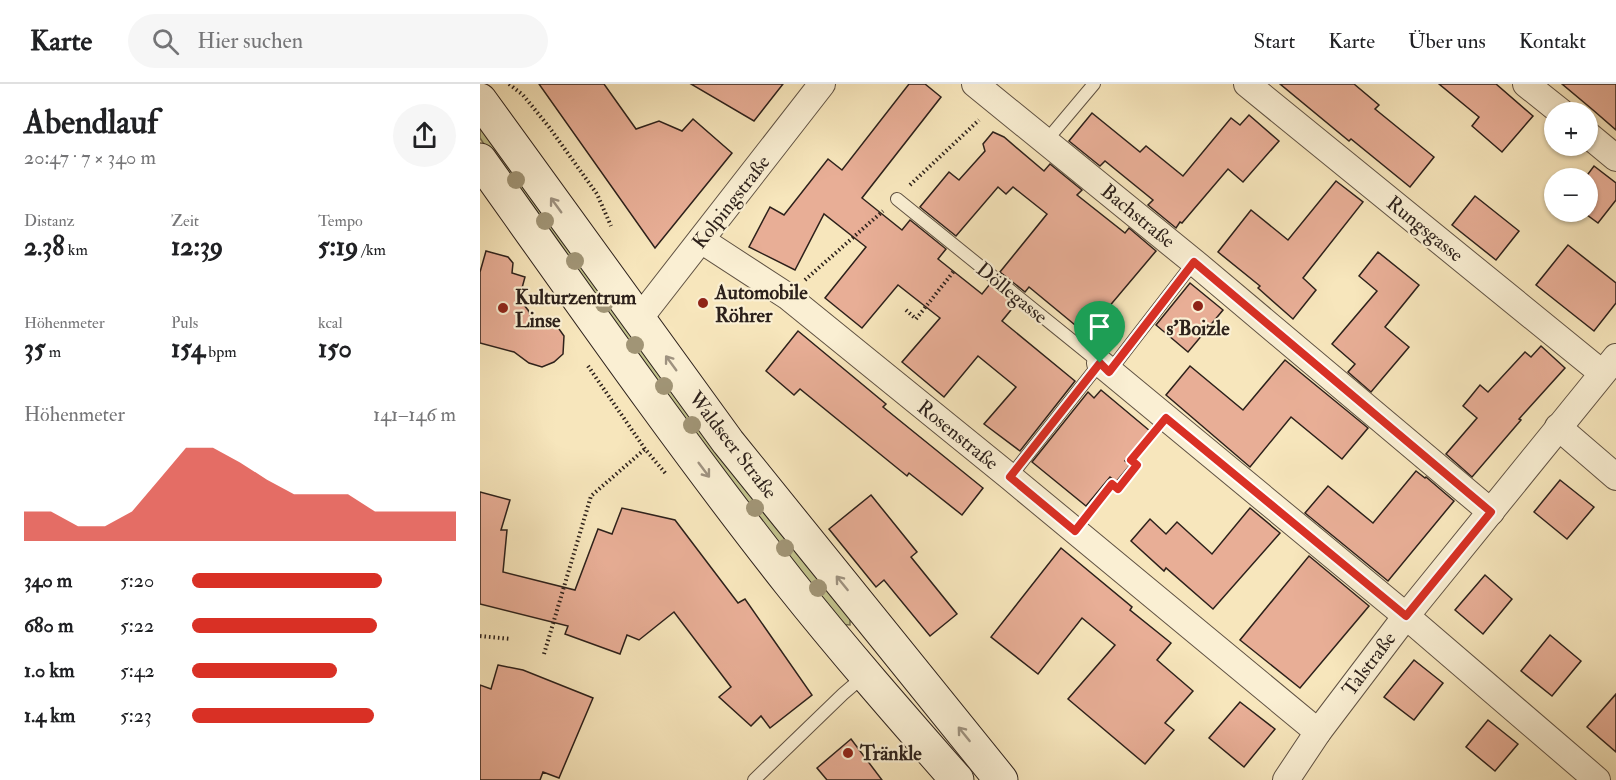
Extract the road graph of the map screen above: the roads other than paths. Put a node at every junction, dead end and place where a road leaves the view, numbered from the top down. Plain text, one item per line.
1 (822, 84) edge
2 (975, 84) edge
3 (1094, 84) edge
4 (1247, 84) edge
5 (1526, 84) edge
6 (480, 100) edge
7 (1548, 102) edge
8 (1046, 141) junction
9 (1598, 143) edge
10 (1616, 158) edge
11 (480, 160) edge
12 (897, 199) dead end
13 (701, 240) junction
14 (1194, 262) junction
15 (639, 319) junction
16 (1609, 365) edge
17 (1104, 368) junction
18 (1558, 427) junction
19 (1010, 477) junction
20 (1616, 477) edge
21 (1491, 512) junction
22 (1406, 616) junction
23 (865, 676) junction
24 (1318, 732) junction
25 (754, 780) edge
26 (957, 780) edge
27 (1001, 780) edge
28 (1286, 780) edge
29 (1597, 780) edge

1 - 13 street, Kolpingstraße
2 - 8 street, Bachstraße
3 - 8 lane
4 - 16 street, Rungsgasse
5 - 7 street
15 -> 6 main road, Waldseer Straße
8 - 14 street, Bachstraße
9 - 10 street
11 -> 23 main road, Waldseer Straße
12 - 17 lane, Döllegasse
13 - 15 street, Kolpingstraße
13 - 19 street, Rosenstraße
14 - 17 lane
14 - 21 street, Bachstraße
27 -> 15 main road, Waldseer Straße
16 - 18 street, Talstraße
17 - 19 lane
17 - 22 street, Döllegasse
18 - 20 street
18 - 21 street, Talstraße
19 - 24 street, Rosenstraße
21 - 22 street, Talstraße
22 - 24 street, Talstraße
22 - 29 street, Döllegasse
23 - 25 lane
23 - 26 main road, Waldseer Straße
24 - 28 street, Talstraße

